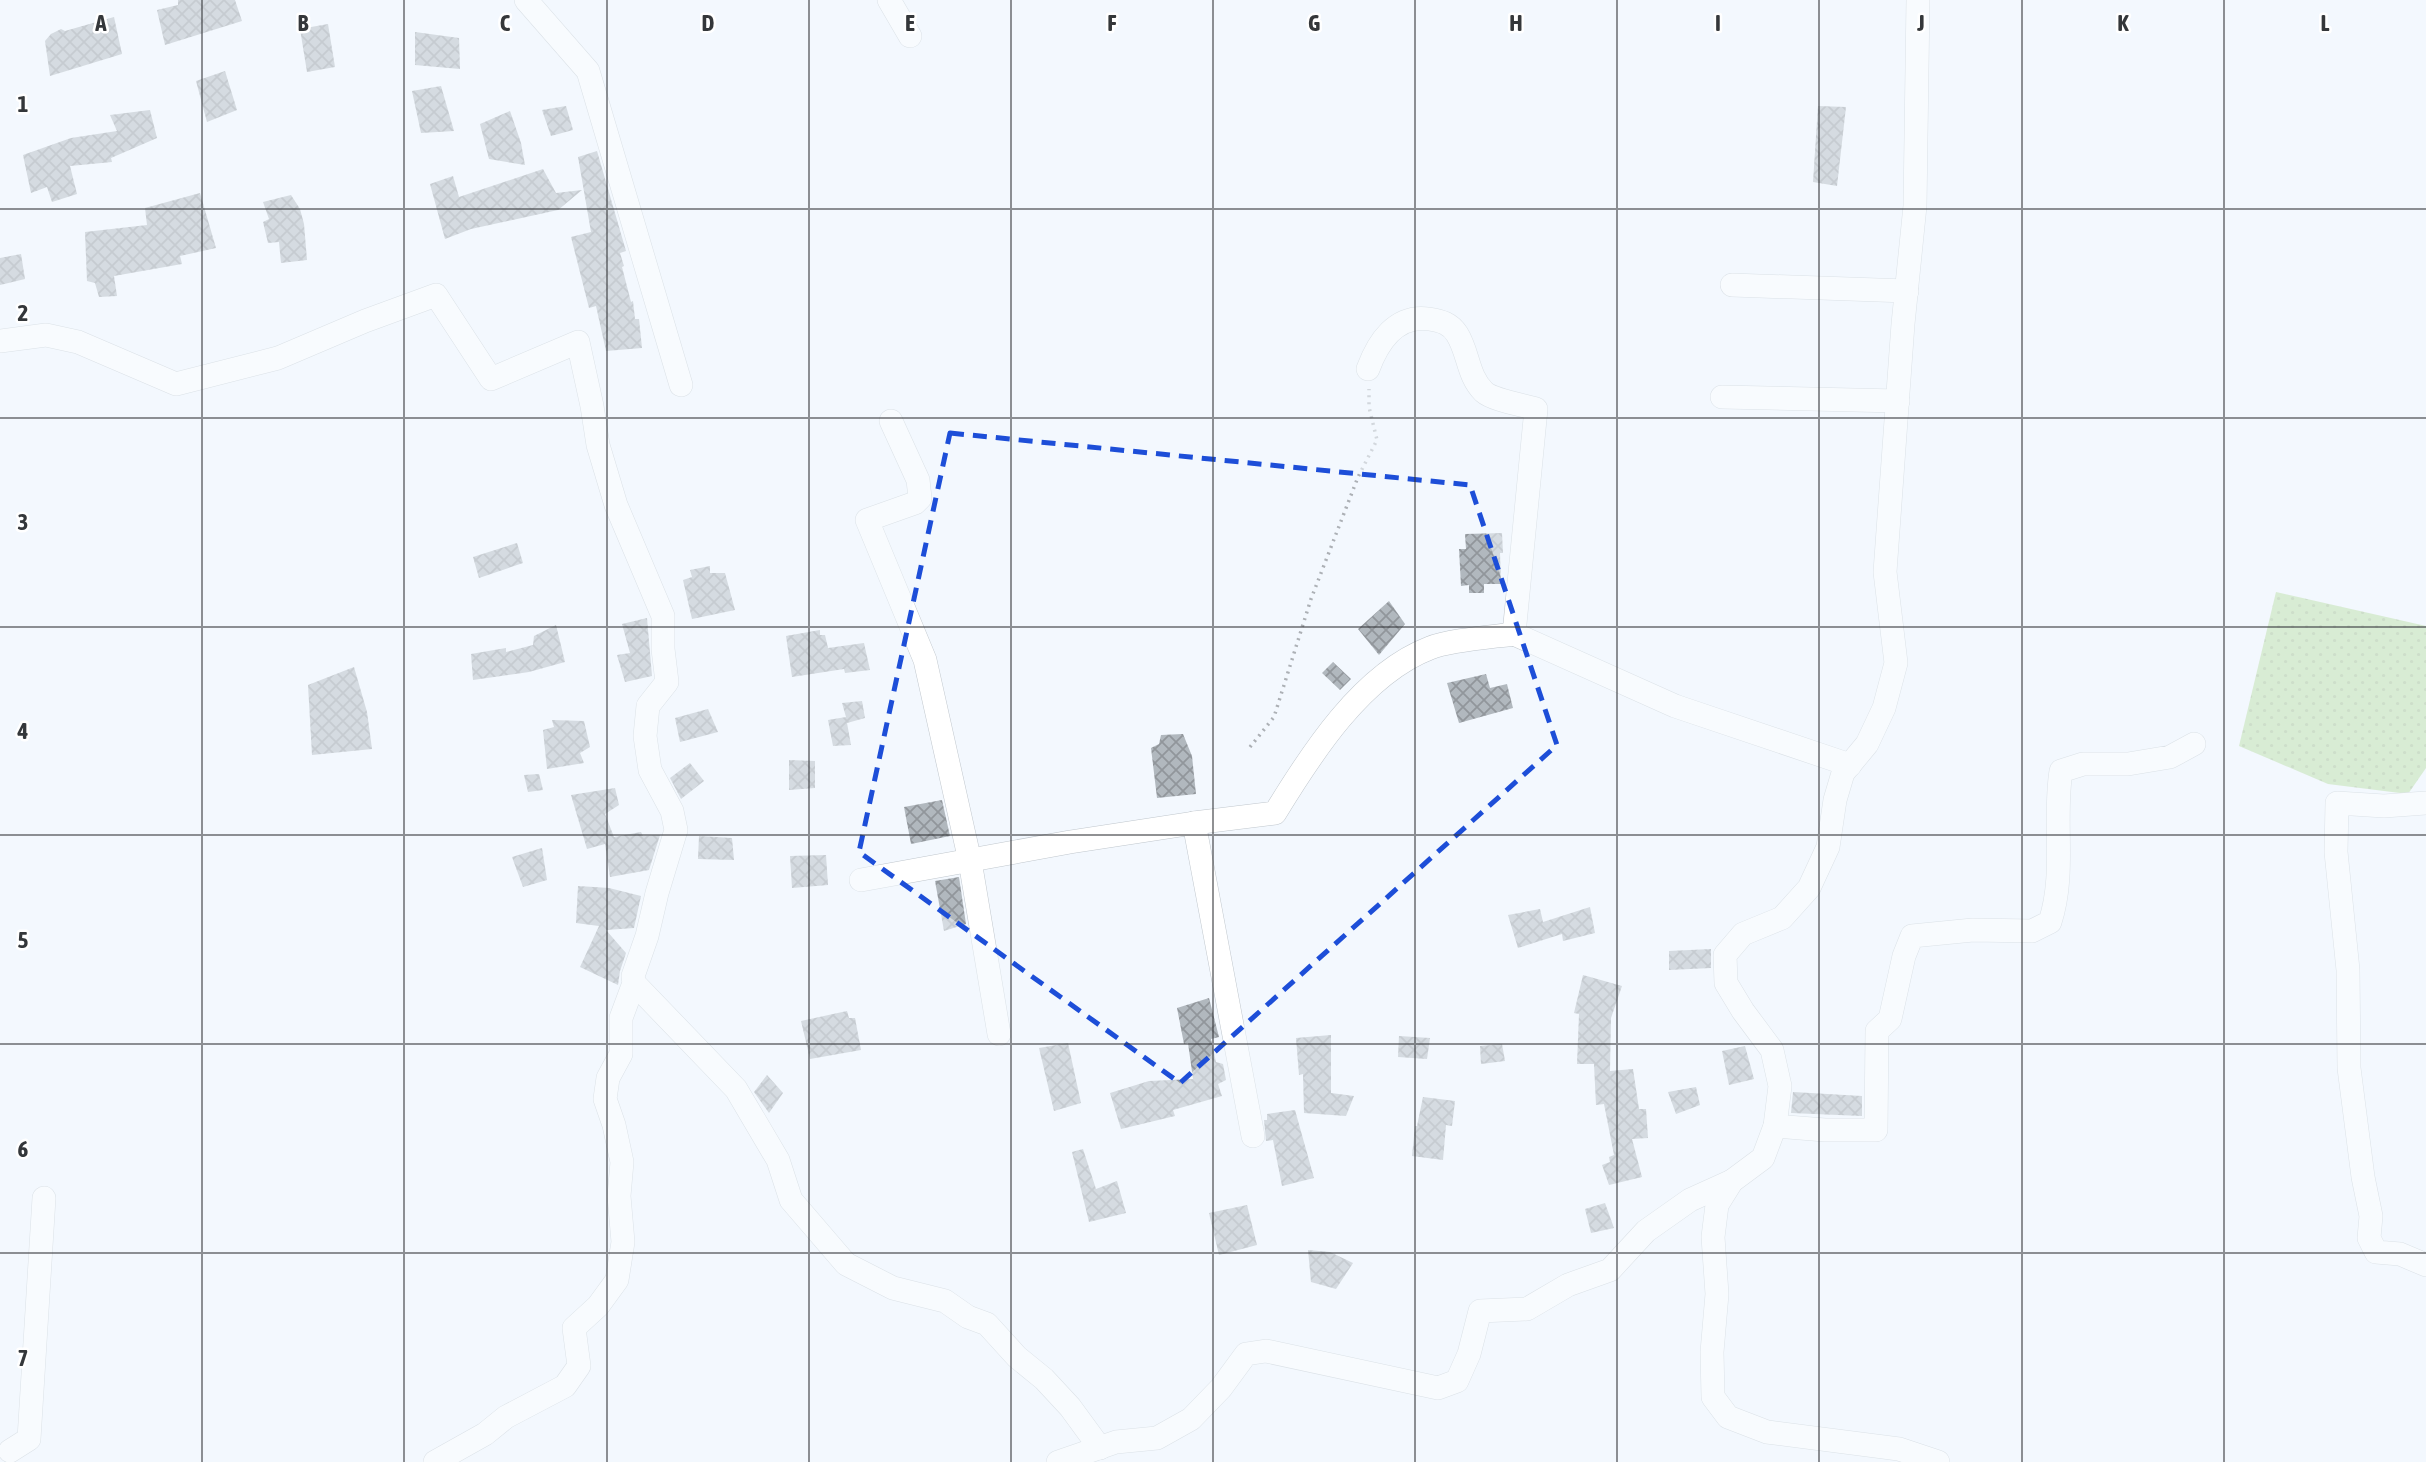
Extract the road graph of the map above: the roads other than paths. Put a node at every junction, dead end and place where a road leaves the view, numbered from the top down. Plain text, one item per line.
1 (526, 0) edge
2 (889, 0) edge
3 (1918, 0) edge
4 (910, 36) dead end
5 (1732, 285) dead end
6 (1907, 291) junction
7 (0, 341) edge
8 (1368, 369) road end
9 (681, 385) dead end
10 (1722, 397) dead end
11 (1898, 401) junction
12 (891, 421) dead end
13 (1514, 634) junction
14 (2194, 744) dead end
15 (1850, 765) junction
16 (2426, 803) edge
17 (1194, 823) junction
18 (971, 861) junction
19 (861, 880) dead end
20 (634, 983) junction
21 (999, 1034) dead end
22 (1775, 1126) junction
23 (1253, 1136) dead end
24 (1732, 1181) junction
25 (44, 1198) dead end
26 (2426, 1265) edge
27 (1100, 1448) junction
28 (8, 1454) edge
29 (435, 1462) edge
30 (1058, 1462) edge
31 (1938, 1462) edge

1 - 9 street
2 - 4 street
3 - 6 street
5 - 6 street
6 - 11 street
7 - 20 street
8 - 13 street
10 - 11 street
11 - 15 street
12 - 18 street
13 - 15 street
13 - 17 street
14 - 22 street
15 - 22 street
16 - 26 street
17 - 18 street
17 - 23 street
18 - 19 street
18 - 21 street
20 - 27 street
20 - 29 street
22 - 24 street
24 - 27 street
24 - 31 street
25 - 28 street
27 - 30 street

